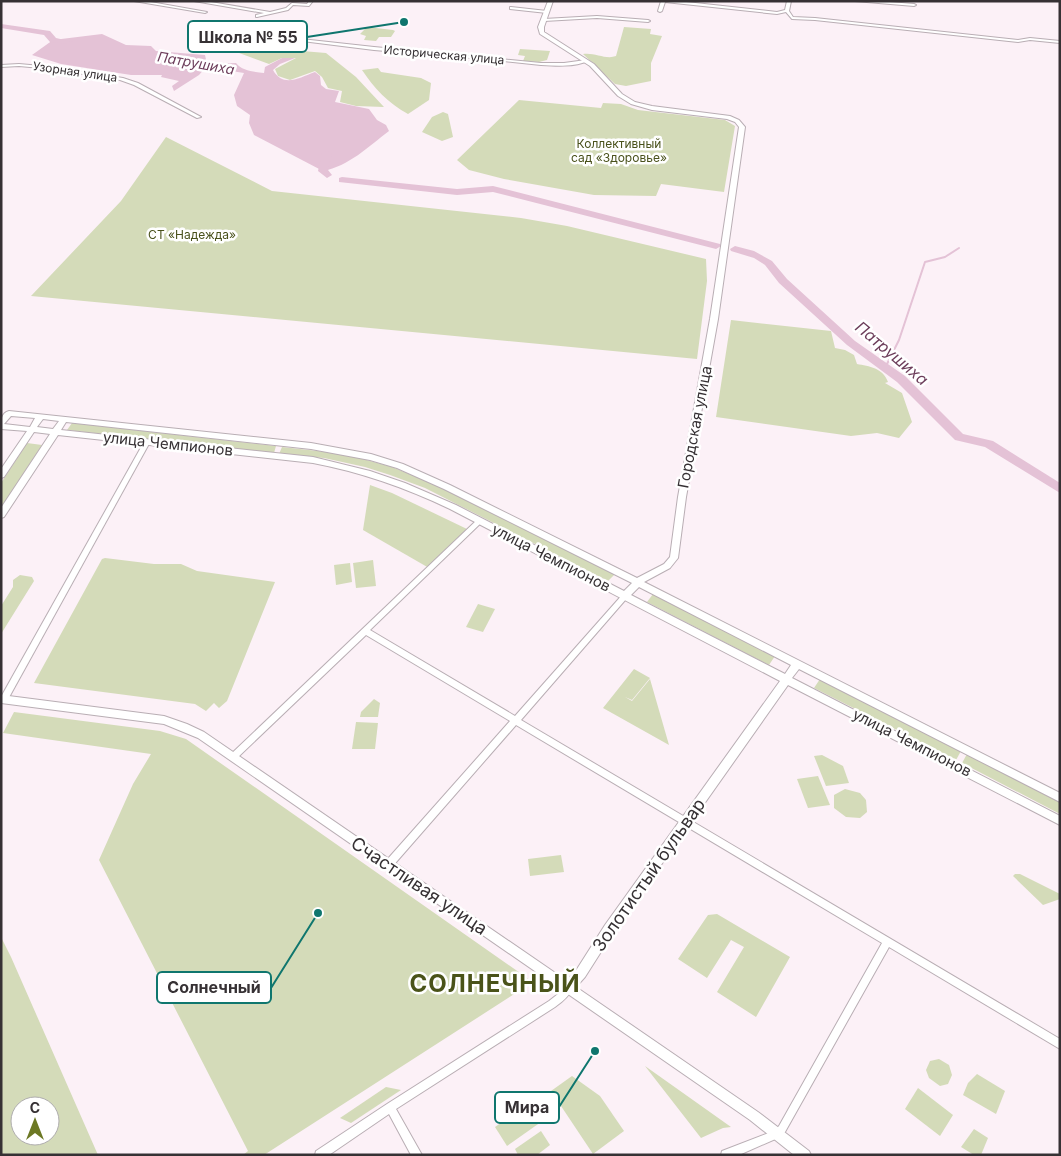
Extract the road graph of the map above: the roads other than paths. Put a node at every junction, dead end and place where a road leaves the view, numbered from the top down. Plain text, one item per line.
1 (136, 1) edge
2 (196, 1) edge
3 (223, 1) edge
4 (311, 1) edge
5 (551, 1) edge
6 (664, 1) edge
7 (789, 1) edge
8 (857, 1) edge
9 (914, 3) edge
10 (218, 5) junction
11 (511, 8) dead end
12 (660, 11) dead end
13 (787, 11) junction
14 (914, 11) dead end
15 (206, 12) dead end
16 (547, 12) junction
17 (271, 13) junction
18 (257, 16) dead end
19 (544, 20) junction
20 (648, 21) dead end
21 (302, 40) dead end
22 (1060, 42) edge
23 (586, 61) junction
24 (1, 66) edge
25 (199, 117) dead end
26 (41, 416) junction
27 (64, 419) junction
28 (1, 424) edge
29 (32, 429) junction
30 (56, 432) junction
31 (147, 442) junction
32 (1, 475) edge
33 (1, 515) edge
34 (480, 521) junction
35 (637, 583) junction
36 (625, 596) junction
37 (365, 631) junction
38 (797, 664) junction
39 (786, 678) junction
40 (3, 699) edge
41 (515, 720) junction
42 (233, 757) junction
43 (1060, 798) edge
44 (686, 821) junction
45 (1060, 821) edge
46 (388, 865) junction
47 (887, 942) junction
48 (568, 988) junction
49 (1060, 1044) edge
50 (390, 1107) junction
51 (777, 1134) junction
52 (320, 1155) edge
53 (417, 1155) edge
54 (726, 1155) edge
55 (805, 1155) edge

1 - 15 street
2 - 10 street
3 - 10 street
4 - 17 street
5 - 16 street
6 - 12 street
6 - 13 street
7 - 13 street
8 - 9 street
9 - 14 street
10 - 17 street
11 - 16 street
13 - 22 street
16 - 19 street
17 - 18 street
19 - 20 street
19 - 23 street, Городская улица
21 - 23 street, Историческая улица
23 - 35 street, Городская улица
24 - 25 street, Узорная улица
26 - 27 street, улица Чемпионов
26 - 28 street, улица Чемпионов
26 - 29 street
27 - 30 street
27 - 35 street, улица Чемпионов
28 - 29 street, улица Чемпионов
29 - 30 street, улица Чемпионов
29 - 32 street
30 - 31 street, улица Чемпионов
30 - 33 street
31 - 34 street, улица Чемпионов
31 - 40 street
34 - 36 street, улица Чемпионов
34 - 37 street
35 - 36 street, Городская улица
35 - 38 street, улица Чемпионов
36 - 39 street, улица Чемпионов
36 - 41 street
37 - 41 street
37 - 42 street
38 - 39 street, Золотистый бульвар
38 - 43 street, улица Чемпионов
39 - 44 street, Золотистый бульвар
39 - 45 street, улица Чемпионов
40 - 42 street, Счастливая улица
41 - 44 street
41 - 46 street
42 - 46 street, Счастливая улица
44 - 47 street
44 - 48 street, Золотистый бульвар
46 - 48 street, Счастливая улица
47 - 49 street
47 - 51 street
48 - 50 street, Золотистый бульвар
48 - 51 street, Счастливая улица
50 - 52 street, Золотистый бульвар
50 - 53 street
51 - 54 street
51 - 55 street, Счастливая улица

